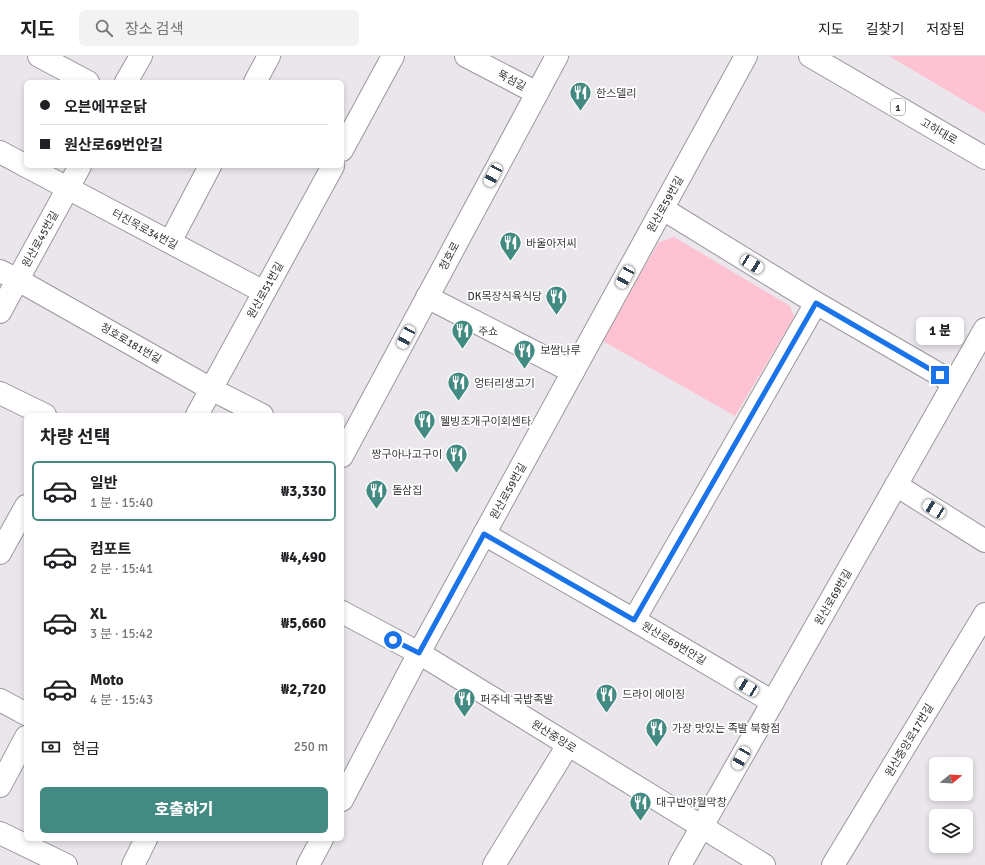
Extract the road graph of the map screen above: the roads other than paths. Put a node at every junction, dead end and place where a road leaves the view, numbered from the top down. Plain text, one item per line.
1 (39, 56) edge
2 (141, 56) edge
3 (269, 56) edge
4 (393, 56) edge
5 (466, 56) edge
6 (557, 56) edge
7 (746, 56) edge
8 (810, 56) edge
9 (84, 80) edge
10 (127, 80) edge
11 (256, 80) edge
12 (537, 93) junction
13 (344, 146) edge
14 (0, 152) edge
15 (985, 158) edge
16 (24, 165) edge
17 (30, 168) edge
18 (79, 168) edge
19 (209, 168) edge
20 (332, 168) edge
21 (68, 188) junction
22 (662, 209) junction
23 (170, 242) junction
24 (9, 275) edge
25 (264, 292) junction
26 (427, 297) junction
27 (816, 303) junction
28 (0, 312) edge
29 (985, 329) edge
30 (573, 372) junction
31 (954, 383) junction
32 (211, 389) junction
33 (0, 393) edge
34 (41, 413) edge
35 (198, 413) edge
36 (258, 413) edge
37 (344, 452) edge
38 (896, 485) junction
39 (24, 510) edge
40 (484, 534) junction
41 (985, 541) edge
42 (0, 553) edge
43 (344, 613) edge
44 (985, 614) edge
45 (634, 620) junction
46 (419, 653) junction
47 (0, 700) edge
48 (773, 702) junction
49 (24, 713) edge
50 (24, 741) edge
51 (568, 745) junction
52 (0, 786) edge
53 (344, 796) edge
54 (702, 827) junction
55 (0, 833) edge
56 (145, 841) edge
57 (321, 841) edge
58 (66, 865) edge
59 (133, 865) edge
60 (308, 865) edge
61 (494, 865) edge
62 (680, 865) edge
63 (764, 865) edge
64 (833, 865) edge

1 - 9 street
2 - 10 street
3 - 11 street
4 - 13 street
5 - 12 street, 뚝섬길
6 - 12 street, 청호로
7 - 22 street, 원산로59번길
8 - 15 street, 고하대로 / 1
12 - 26 street, 청호로
14 - 16 street, 터진목로34번길
17 - 21 street, 터진목로34번길
18 - 21 street, 원산로45번길
19 - 23 street
20 - 25 street, 원산로51번길
21 - 23 street, 터진목로34번길
21 - 24 street, 원산로45번길
22 - 27 street
22 - 30 street, 원산로59번길
23 - 25 street, 터진목로34번길
24 - 28 street, 원산로45번길
24 - 32 street, 청호로181번길
25 - 32 street, 원산로51번길
26 - 30 street
26 - 37 street, 청호로
27 - 31 street
27 - 45 street, 원산로69번안길
29 - 31 street, 원산로69번길
30 - 40 street, 원산로59번길
31 - 38 street, 원산로69번길
32 - 35 street, 원산로51번길
32 - 36 street, 청호로181번길
33 - 34 street
38 - 41 street
38 - 48 street, 원산로69번길
39 - 42 street
40 - 45 street
40 - 46 street, 원산로59번길
43 - 46 street, 원산중앙로
44 - 64 street, 원산중앙로17번길
45 - 48 street, 원산로69번안길
46 - 51 street, 원산중앙로
46 - 53 street, 원산로59번길
47 - 49 street
48 - 54 street, 원산로69번길
50 - 52 street
51 - 54 street, 원산중앙로
51 - 61 street
54 - 62 street, 원산로69번길
54 - 63 street, 원산중앙로
55 - 58 street
56 - 59 street
57 - 60 street

